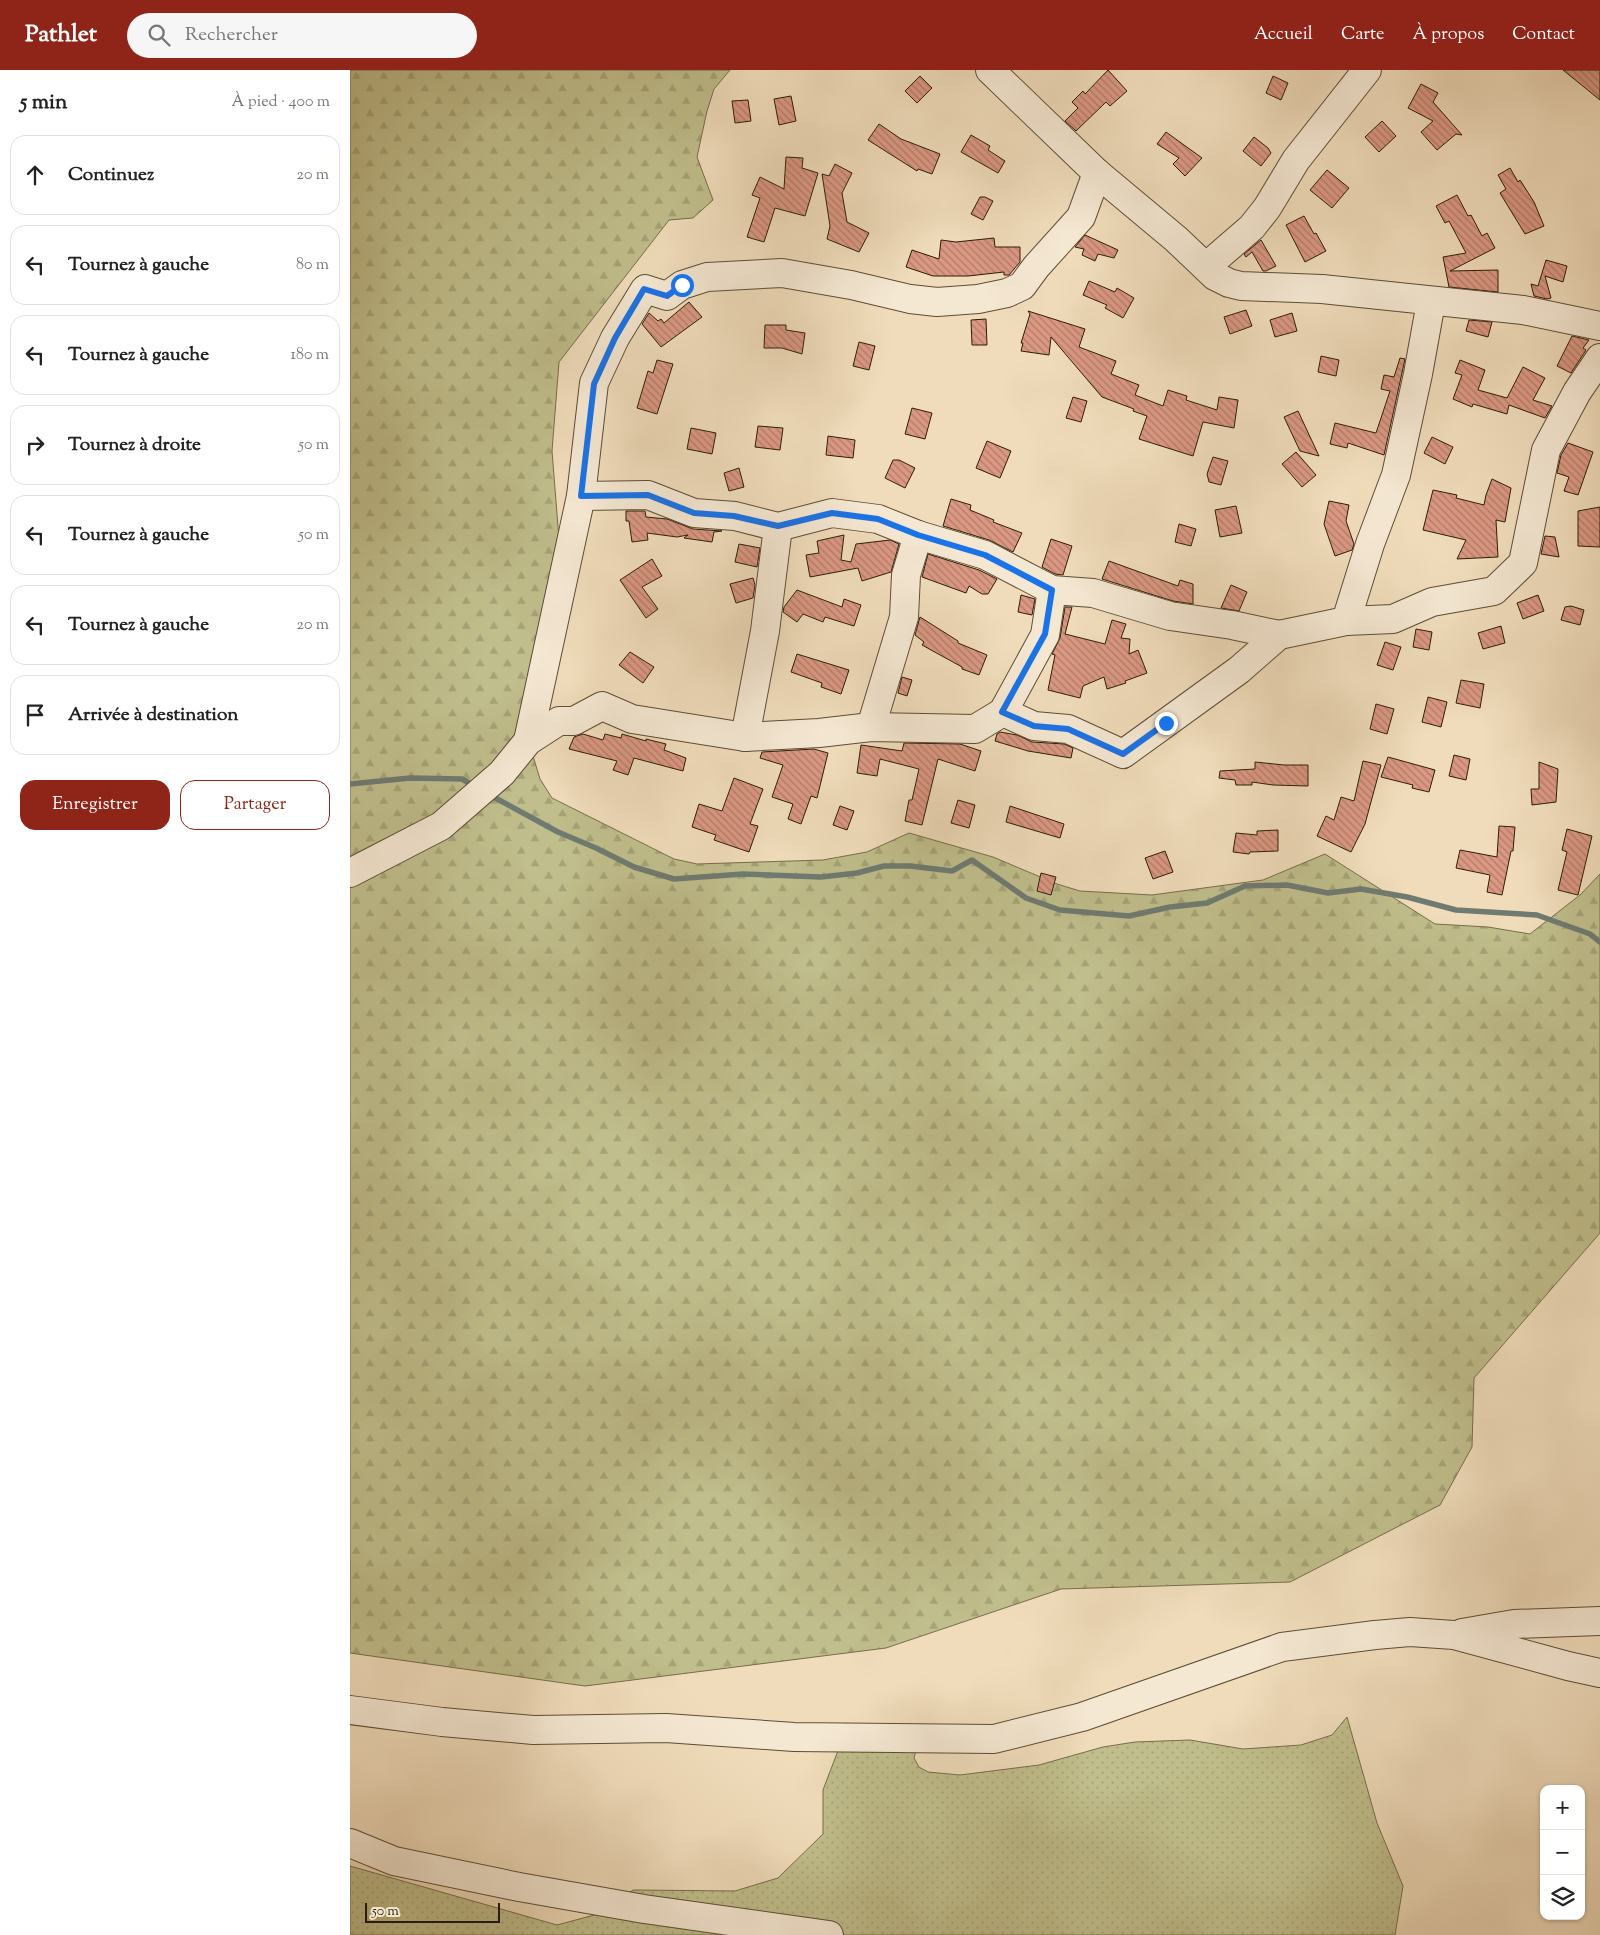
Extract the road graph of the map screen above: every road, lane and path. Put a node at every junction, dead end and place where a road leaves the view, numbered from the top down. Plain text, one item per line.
1 (990, 70) edge
2 (1367, 70) edge
3 (1097, 173) junction
4 (1211, 271) junction
5 (1431, 302) junction
6 (1600, 326) edge
7 (1600, 358) edge
8 (581, 496) junction
9 (778, 526) junction
10 (918, 535) junction
11 (1052, 590) junction
12 (1346, 621) junction
13 (1279, 635) junction
14 (1002, 712) junction
15 (871, 727) junction
16 (745, 737) junction
17 (528, 741) junction
18 (350, 873) edge
19 (1600, 1622) edge
20 (1454, 1634) junction
21 (1600, 1673) edge
22 (350, 1710) edge
23 (350, 1843) edge
24 (829, 1935) edge

1 - 3 street
2 - 4 street
3 - 4 street
3 - 8 street
4 - 5 street
5 - 6 street
5 - 12 street
7 - 12 street
8 - 9 street
8 - 17 street
9 - 10 street
9 - 16 street
10 - 11 street
10 - 15 street
11 - 13 street
11 - 14 street
12 - 13 street
13 - 14 street
14 - 15 street
15 - 16 street
16 - 17 street
17 - 18 street
19 - 20 street
20 - 21 street
20 - 22 street
23 - 24 street

